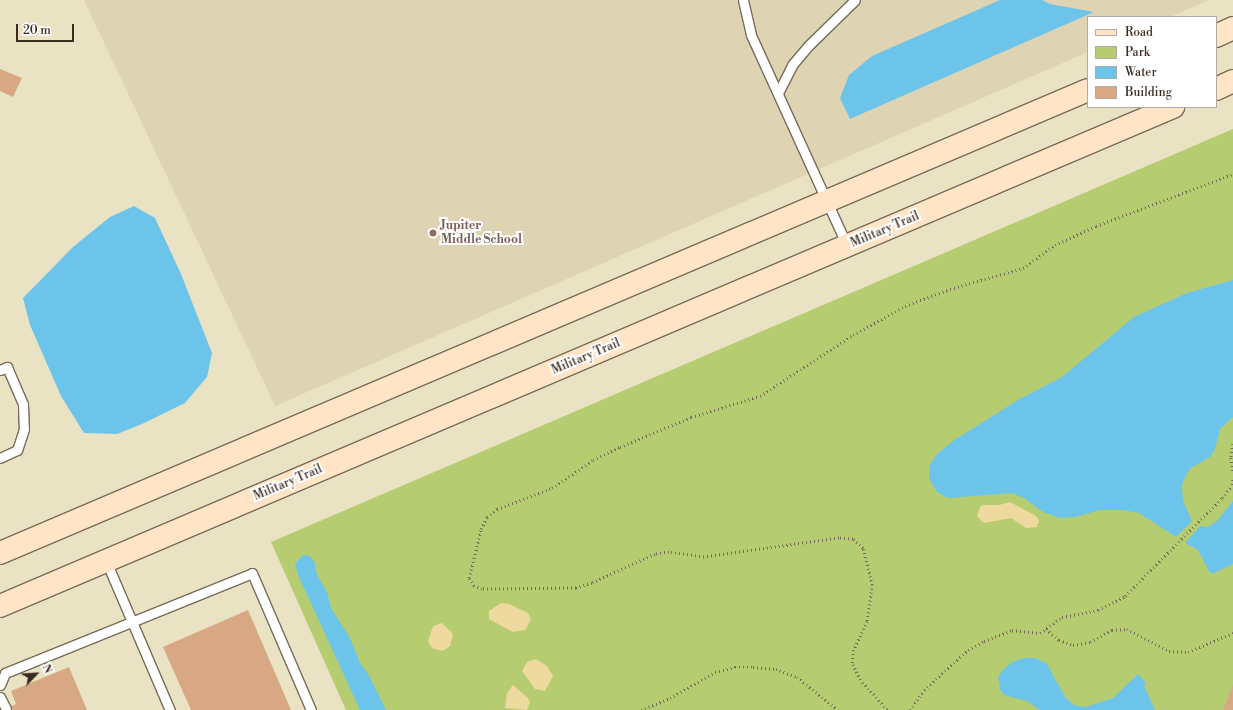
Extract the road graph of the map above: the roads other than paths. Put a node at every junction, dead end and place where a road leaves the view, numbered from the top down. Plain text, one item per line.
1 (743, 0) edge
2 (855, 0) edge
3 (1233, 28) edge
4 (1217, 36) edge
5 (1233, 81) edge
6 (1217, 89) edge
7 (1087, 90) edge
8 (778, 93) junction
9 (1171, 108) edge
10 (826, 201) junction
11 (848, 246) junction
12 (0, 370) edge
13 (0, 458) edge
14 (0, 553) edge
15 (106, 561) junction
16 (0, 606) edge
17 (132, 621) junction
18 (0, 685) edge
19 (0, 697) edge
20 (6, 709) dead end
21 (170, 710) edge
22 (311, 710) edge

1 - 8 lane
2 - 8 lane
3 - 4 main road
5 - 6 main road
7 - 10 main road
8 - 10 lane
9 - 11 main road, Military Trail
10 - 11 lane
10 - 14 main road
11 - 15 main road, Military Trail
12 - 13 lane
15 - 16 main road, Military Trail
15 - 17 lane
17 - 18 lane
17 - 21 lane
17 - 22 lane
19 - 20 lane

